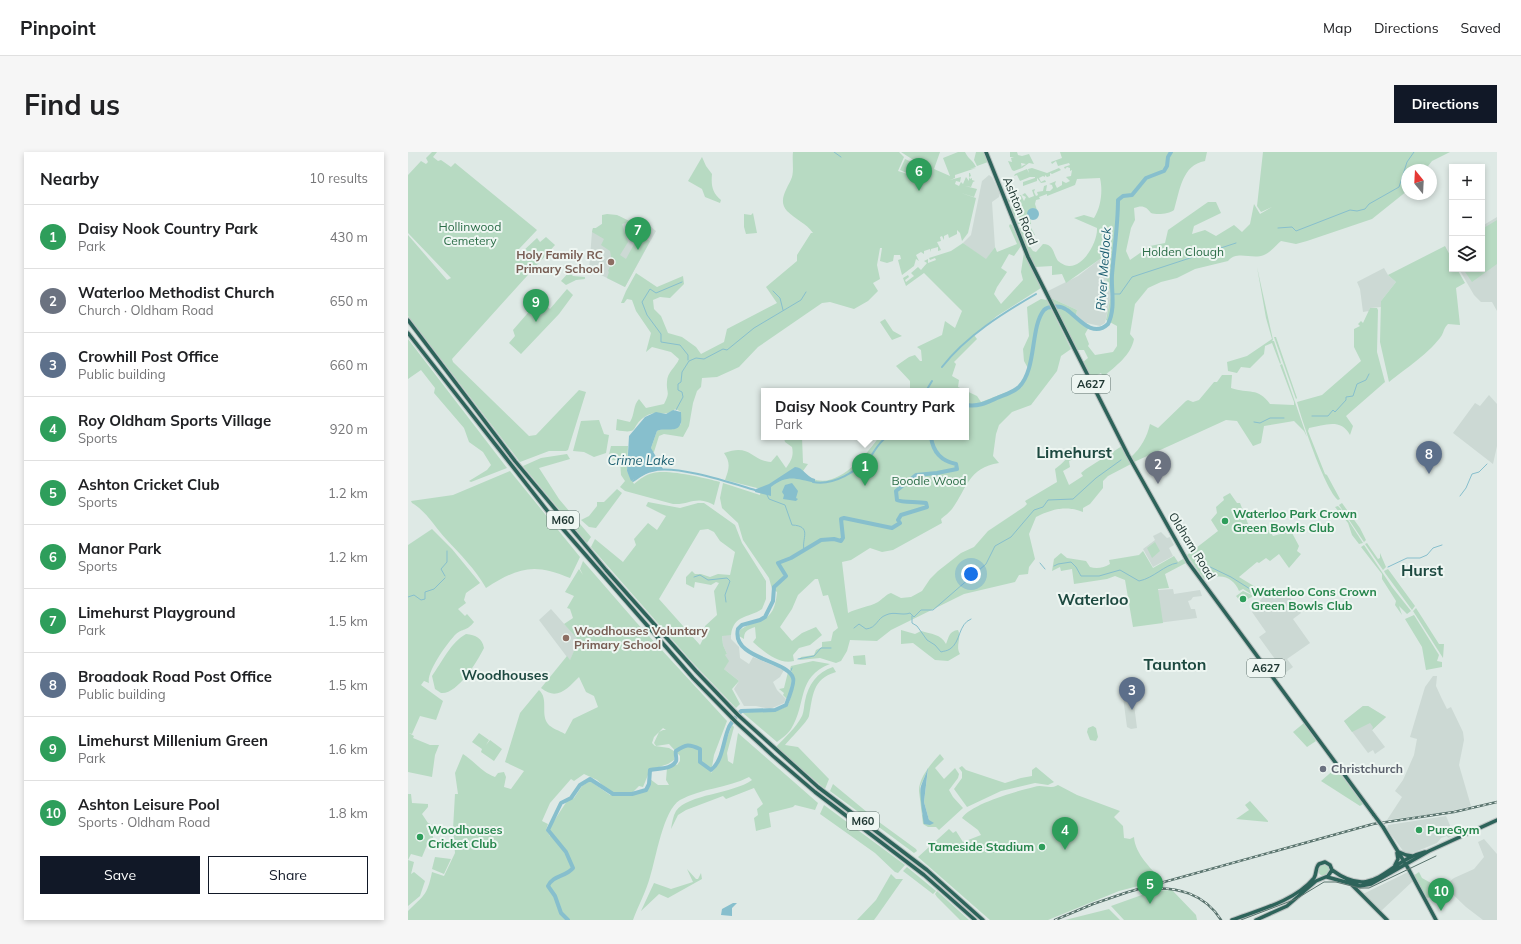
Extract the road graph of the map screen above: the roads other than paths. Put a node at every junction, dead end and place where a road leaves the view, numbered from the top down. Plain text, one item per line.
1 (986, 152) edge
2 (1038, 276) joint
3 (408, 320) edge
4 (408, 333) edge
5 (1497, 820) edge
6 (1397, 850) junction
7 (1414, 857) junction
8 (1405, 862) junction
9 (1391, 869) junction
10 (1332, 870) junction
11 (1410, 871) junction
12 (1316, 872) junction
13 (1325, 877) junction
14 (1346, 883) junction
15 (1352, 885) junction
16 (1361, 885) junction
17 (1306, 890) junction
18 (1360, 893) junction
19 (976, 920) edge
20 (983, 920) edge
21 (1232, 920) edge
22 (1256, 920) edge
23 (1387, 920) edge
24 (1436, 920) edge

1 - 2 highway, Ashton Road / A627
2 - 6 highway, Oldham Road / A627, bridge
3 - 20 highway, M60
4 - 19 highway, M60
5 - 7 highway
6 - 7 highway
6 - 8 highway, Oldham Road / A627
6 - 9 highway
7 - 8 highway
7 - 11 highway
8 - 9 highway
8 - 11 highway, Oldham Road / A627
8 - 16 highway
9 - 16 highway
10 - 12 highway
10 - 13 highway
10 - 16 highway
11 - 24 highway, Oldham Road / A627
12 - 13 highway
12 - 21 highway
13 - 14 highway
13 - 17 highway
14 - 15 highway
14 - 17 highway
15 - 16 highway
15 - 18 highway
16 - 18 highway
17 - 22 highway
18 - 23 highway

